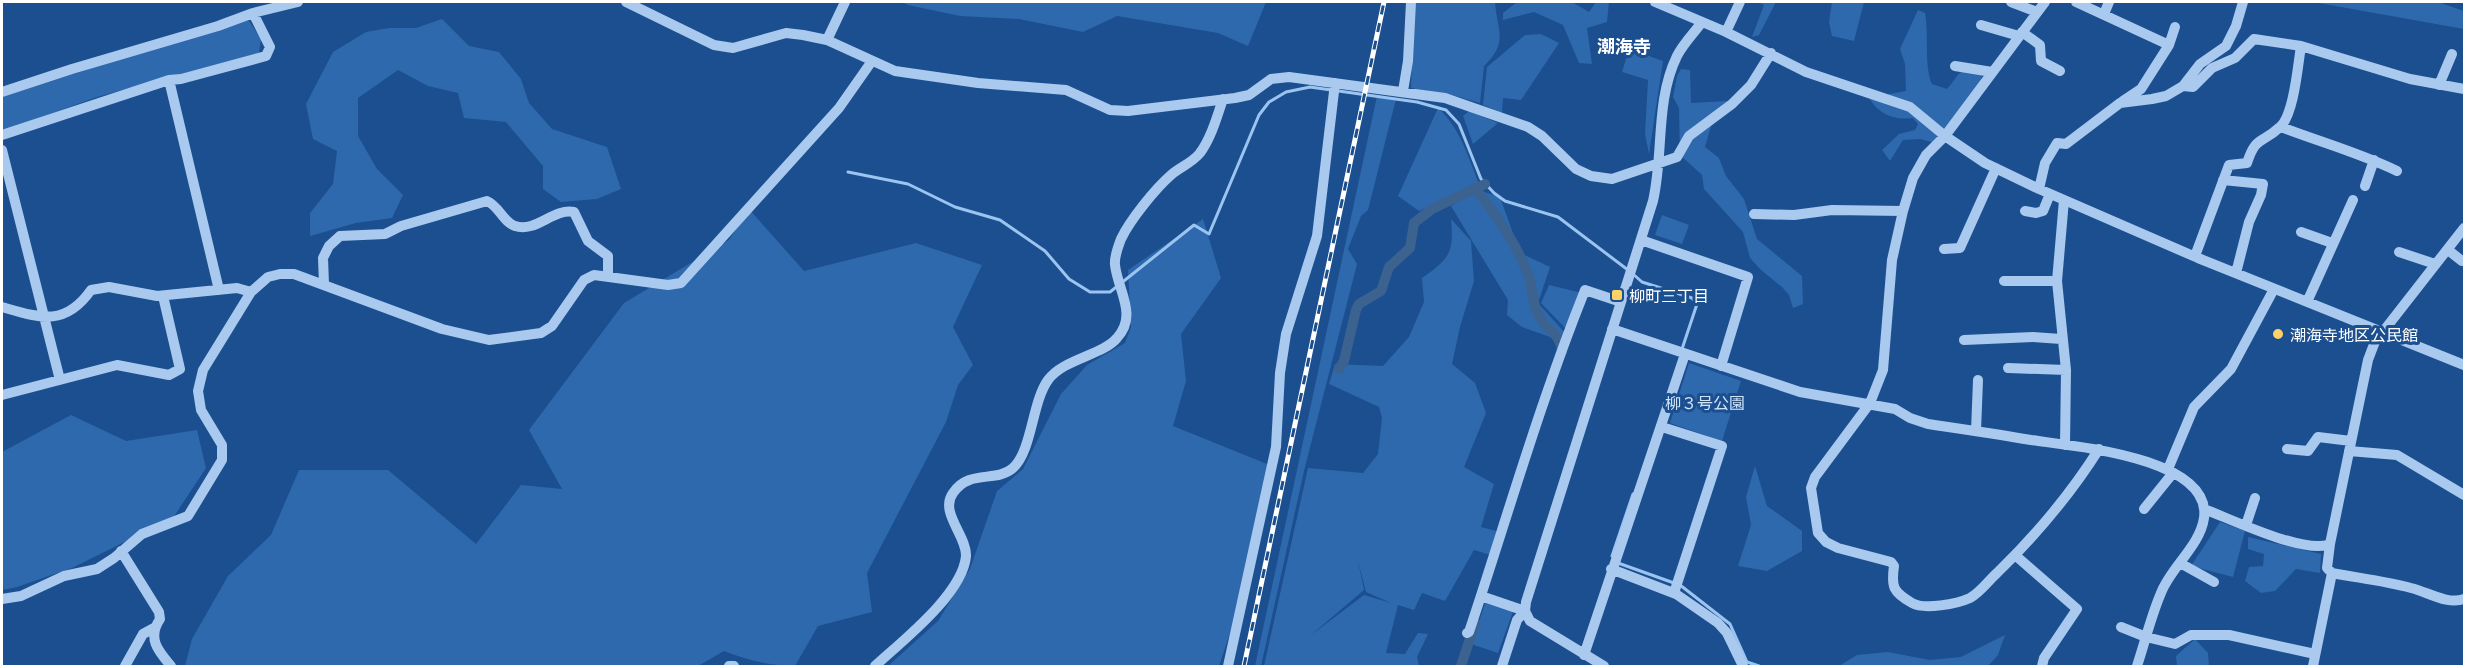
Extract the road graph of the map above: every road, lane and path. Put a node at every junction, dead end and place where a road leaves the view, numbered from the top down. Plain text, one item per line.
1 (298, 2) edge
2 (626, 2) edge
3 (845, 2) edge
4 (1411, 2) edge
5 (1655, 2) edge
6 (1740, 2) edge
7 (2011, 2) edge
8 (2045, 2) edge
9 (2076, 2) edge
10 (2109, 2) edge
11 (2243, 2) edge
12 (2037, 12) junction
13 (253, 13) junction
14 (2104, 14) junction
15 (1702, 22) junction
16 (1981, 25) dead end
17 (2175, 27) dead end
18 (1726, 32) junction
19 (2021, 34) junction
20 (827, 40) junction
21 (2169, 45) junction
22 (2301, 46) junction
23 (1771, 53) junction
24 (2452, 54) dead end
25 (872, 61) junction
26 (1955, 66) dead end
27 (2060, 71) dead end
28 (1992, 72) junction
29 (169, 80) junction
30 (1335, 83) junction
31 (2439, 85) junction
32 (2183, 86) junction
33 (2464, 89) edge
34 (1403, 91) junction
35 (2, 92) edge
36 (1223, 99) junction
37 (2120, 103) junction
38 (2281, 127) junction
39 (2, 135) edge
40 (1945, 136) junction
41 (2, 150) edge
42 (2374, 160) junction
43 (1659, 164) junction
44 (1996, 168) junction
45 (2397, 171) dead end
46 (2223, 180) junction
47 (2365, 186) dead end
48 (2038, 189) junction
49 (2050, 194) junction
50 (2064, 200) junction
51 (2353, 200) dead end
52 (1903, 211) junction
53 (2025, 211) dead end
54 (1754, 214) dead end
55 (2464, 228) edge
56 (2301, 232) dead end
57 (1641, 240) junction
58 (2332, 243) junction
59 (1944, 249) dead end
60 (2448, 250) junction
61 (2399, 252) dead end
62 (2195, 256) junction
63 (2462, 261) dead end
64 (2435, 264) junction
65 (2236, 273) junction
66 (608, 276) junction
67 (2057, 280) junction
68 (2004, 281) dead end
69 (324, 284) junction
70 (2274, 289) junction
71 (219, 290) junction
72 (251, 292) junction
73 (163, 296) junction
74 (1621, 302) junction
75 (2307, 302) junction
76 (2, 307) edge
77 (42, 318) junction
78 (1612, 329) junction
79 (2380, 332) junction
80 (2061, 339) junction
81 (1964, 340) dead end
82 (1685, 354) junction
83 (2464, 365) edge
84 (1721, 366) junction
85 (2008, 368) dead end
86 (2066, 370) junction
87 (60, 380) junction
88 (1978, 380) dead end
89 (2, 395) edge
90 (1870, 403) junction
91 (1662, 427) junction
92 (1976, 431) junction
93 (2065, 445) junction
94 (2350, 446) junction
95 (2099, 449) junction
96 (2287, 449) dead end
97 (2170, 471) junction
98 (2464, 495) edge
99 (2255, 498) dead end
100 (2144, 508) dead end
101 (2204, 509) junction
102 (2246, 525) junction
103 (2330, 544) junction
104 (121, 551) junction
105 (2015, 555) junction
106 (2180, 563) junction
107 (1611, 570) junction
108 (2332, 573) junction
109 (2214, 582) dead end
110 (1674, 593) junction
111 (1481, 596) junction
112 (2, 599) edge
113 (2464, 599) edge
114 (1525, 611) junction
115 (2121, 627) dead end
116 (154, 628) junction
117 (1467, 633) dead end
118 (2146, 637) junction
119 (2315, 654) junction
120 (1584, 655) junction
121 (125, 666) edge
122 (171, 666) edge
123 (729, 666) edge
124 (734, 666) edge
125 (875, 666) edge
126 (1228, 666) edge
127 (1502, 666) edge
128 (1604, 666) edge
129 (1743, 666) edge
130 (2042, 666) edge
131 (2137, 666) edge
132 (2313, 666) edge

1 - 13 street
2 - 20 street
3 - 20 street
4 - 34 street
5 - 15 street
6 - 18 street
7 - 12 street
8 - 12 street
9 - 14 street
10 - 14 street
11 - 32 street
12 - 19 street
13 - 29 street
13 - 35 street
14 - 21 street
15 - 18 street
15 - 43 street
16 - 19 street
17 - 21 street
18 - 23 street
19 - 27 street
19 - 28 street
20 - 25 street
21 - 37 street
22 - 31 street
22 - 32 street
22 - 38 street
23 - 40 street
23 - 43 street
24 - 31 street
25 - 36 street
25 - 66 street
26 - 28 street
28 - 40 street
29 - 39 street
29 - 71 street
30 - 34 street
30 - 36 street
30 - 126 street
31 - 33 street
32 - 37 street
34 - 43 street
36 - 125 street
37 - 48 street
38 - 42 street
38 - 46 street
40 - 44 street
40 - 52 street
41 - 77 street
42 - 45 street
42 - 47 street
43 - 57 street
44 - 48 street
44 - 59 street
46 - 62 street
46 - 65 street
48 - 49 street
49 - 50 street
49 - 53 street
50 - 62 street
50 - 67 street
51 - 58 street
52 - 54 street
52 - 90 street
55 - 60 street
56 - 58 street
57 - 74 street
57 - 84 street
58 - 75 street
60 - 63 street
60 - 64 street
61 - 64 street
62 - 65 street
64 - 79 street
65 - 70 street
66 - 69 street
66 - 69 street
67 - 68 street
67 - 80 street
69 - 72 street
70 - 75 street
70 - 97 street
71 - 72 street
71 - 73 street
72 - 104 street
73 - 77 street
73 - 87 street
74 - 78 street
74 - 111 street
75 - 79 street
76 - 77 street
77 - 87 street
78 - 82 street
78 - 114 street
79 - 83 street
79 - 94 street
80 - 81 street
80 - 86 street
82 - 84 street
82 - 91 street
84 - 90 street
85 - 86 street
86 - 93 street
87 - 89 street
88 - 92 street
90 - 92 street
90 - 105 street
91 - 107 street
91 - 110 street
92 - 93 street
93 - 95 street
94 - 96 street
94 - 98 street
94 - 103 street
95 - 97 street
95 - 105 street
97 - 100 street
97 - 101 street
99 - 102 street
101 - 102 street
101 - 106 street
102 - 103 street
103 - 108 street
104 - 112 street
104 - 116 street
105 - 130 street
106 - 109 street
106 - 118 street
107 - 110 street
107 - 120 street
108 - 113 street
108 - 119 street
110 - 129 street
111 - 114 street
111 - 117 street
114 - 120 street
114 - 127 street
115 - 118 street
116 - 121 street
116 - 122 street
118 - 119 street
118 - 131 street
119 - 132 street
120 - 128 street
123 - 124 street

